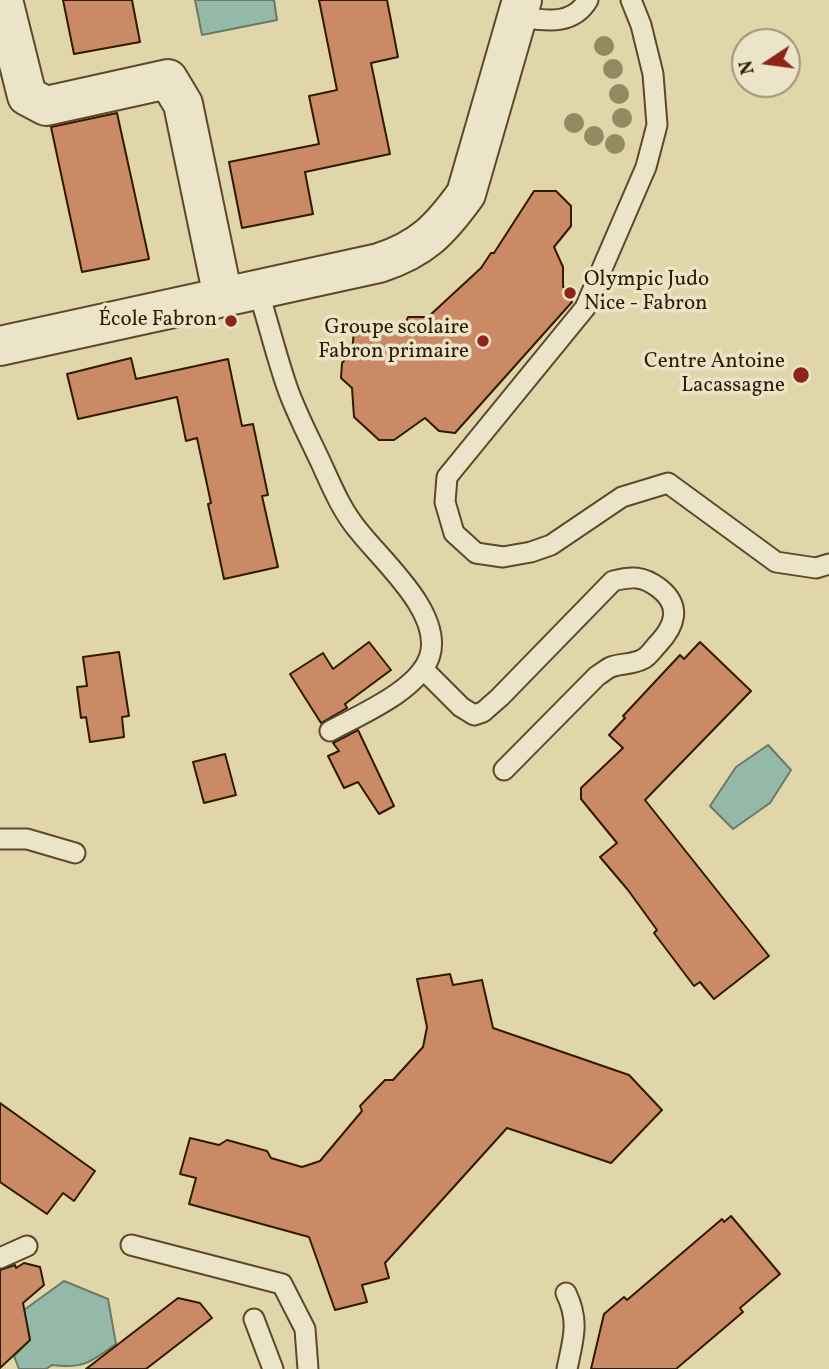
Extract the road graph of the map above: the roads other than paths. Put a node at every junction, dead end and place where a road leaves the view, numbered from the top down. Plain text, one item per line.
1 (3, 0) edge
2 (588, 0) edge
3 (631, 0) edge
4 (520, 9) edge
5 (240, 293) junction
6 (0, 346) edge
7 (829, 564) edge
8 (423, 669) junction
9 (330, 731) dead end
10 (504, 770) dead end
11 (0, 839) edge
12 (75, 853) dead end
13 (131, 1245) dead end
14 (27, 1246) dead end
15 (0, 1258) edge
16 (566, 1293) dead end
17 (254, 1320) dead end
18 (273, 1369) edge
19 (308, 1369) edge
20 (567, 1369) edge

1 - 5 street
2 - 4 lane
3 - 7 lane
4 - 5 street
5 - 6 street
5 - 8 lane
8 - 9 lane
8 - 10 lane
11 - 12 lane
13 - 19 lane
14 - 15 lane
16 - 20 lane
17 - 18 lane

